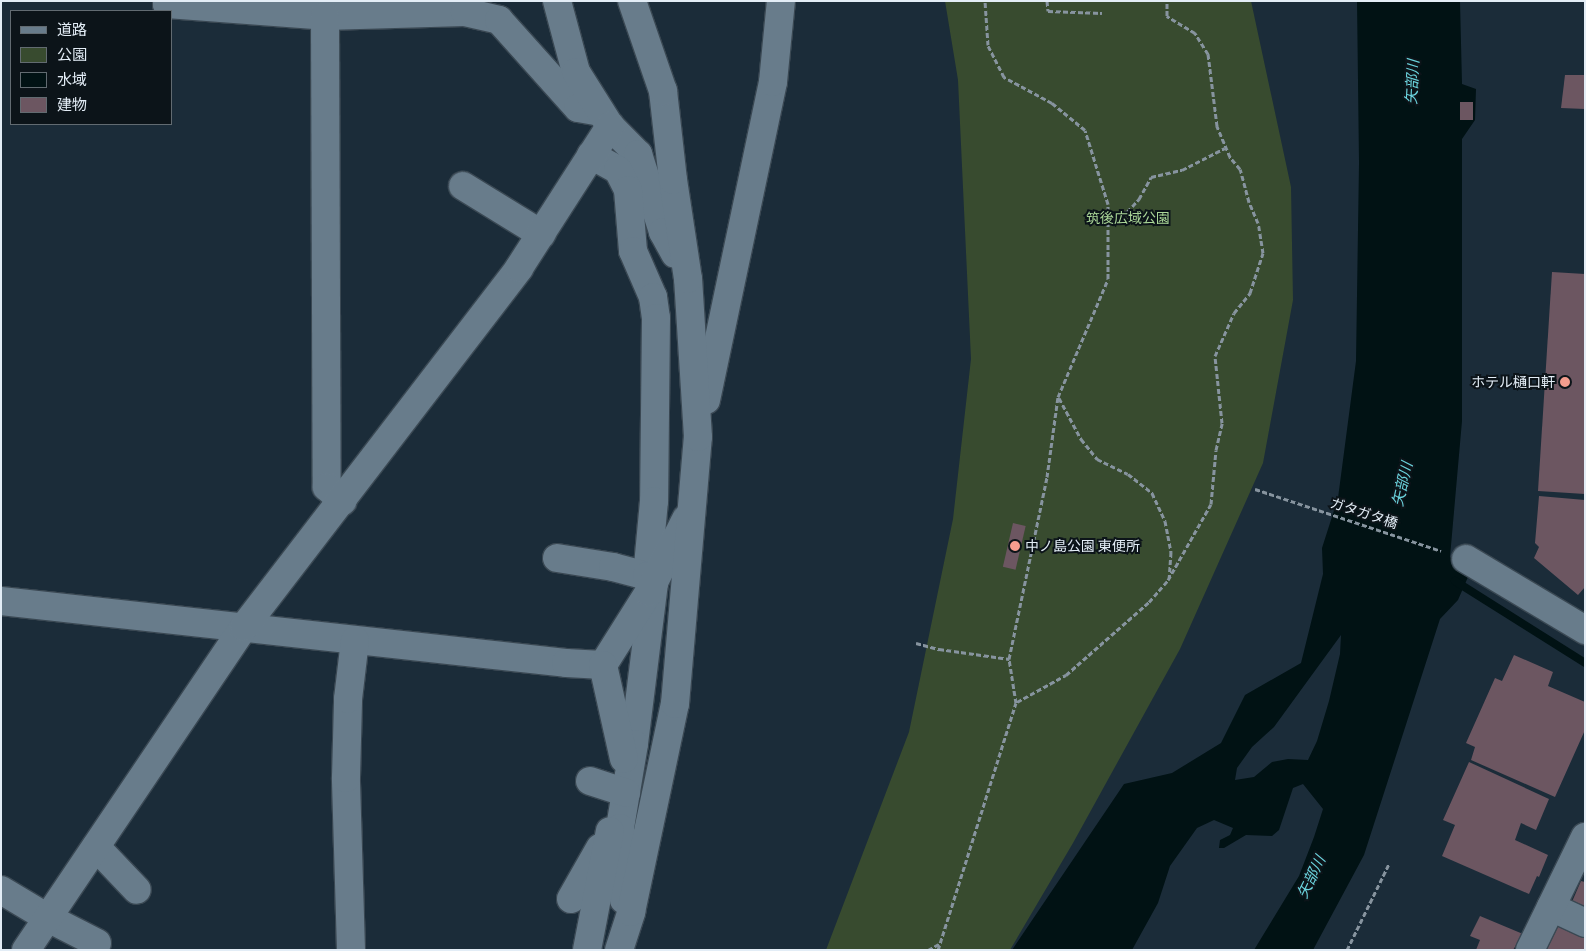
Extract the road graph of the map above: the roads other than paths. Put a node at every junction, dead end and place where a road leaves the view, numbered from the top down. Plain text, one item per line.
1 (167, 1) edge
2 (557, 1) edge
3 (632, 1) edge
4 (781, 1) edge
5 (325, 16) junction
6 (606, 119) junction
7 (591, 155) junction
8 (463, 186) dead end
9 (541, 234) junction
10 (688, 279) junction
11 (698, 437) junction
12 (342, 501) junction
13 (693, 505) junction
14 (557, 558) dead end
15 (1466, 559) road end
16 (642, 572) junction
17 (1, 601) edge
18 (244, 627) junction
19 (1585, 630) edge
20 (354, 640) junction
21 (603, 665) junction
22 (590, 781) dead end
23 (624, 789) junction
24 (610, 829) junction
25 (1585, 837) edge
26 (96, 847) junction
27 (1, 890) edge
28 (137, 890) dead end
29 (571, 899) dead end
30 (1551, 907) junction
31 (48, 918) junction
32 (1585, 923) edge
33 (622, 940) edge
34 (97, 943) dead end
35 (26, 950) edge
36 (351, 950) edge
37 (587, 950) edge
38 (1530, 950) edge

1 - 5 street
2 - 6 street
3 - 10 street
4 - 11 street
5 - 6 street
5 - 12 street
6 - 7 street
6 - 10 street
7 - 9 street
7 - 16 street
8 - 9 street
9 - 12 street
10 - 11 street
11 - 13 street
12 - 18 street
13 - 16 street
13 - 33 street
14 - 16 street
15 - 19 street
16 - 21 street
16 - 23 street
17 - 18 street
18 - 20 street
18 - 26 street
20 - 21 street
20 - 36 street
21 - 23 street
22 - 23 street
23 - 24 street
23 - 33 street
24 - 29 street
24 - 37 street
25 - 30 street
26 - 28 street
26 - 31 street
27 - 31 street
30 - 32 street
30 - 38 street
31 - 34 street
31 - 35 street

